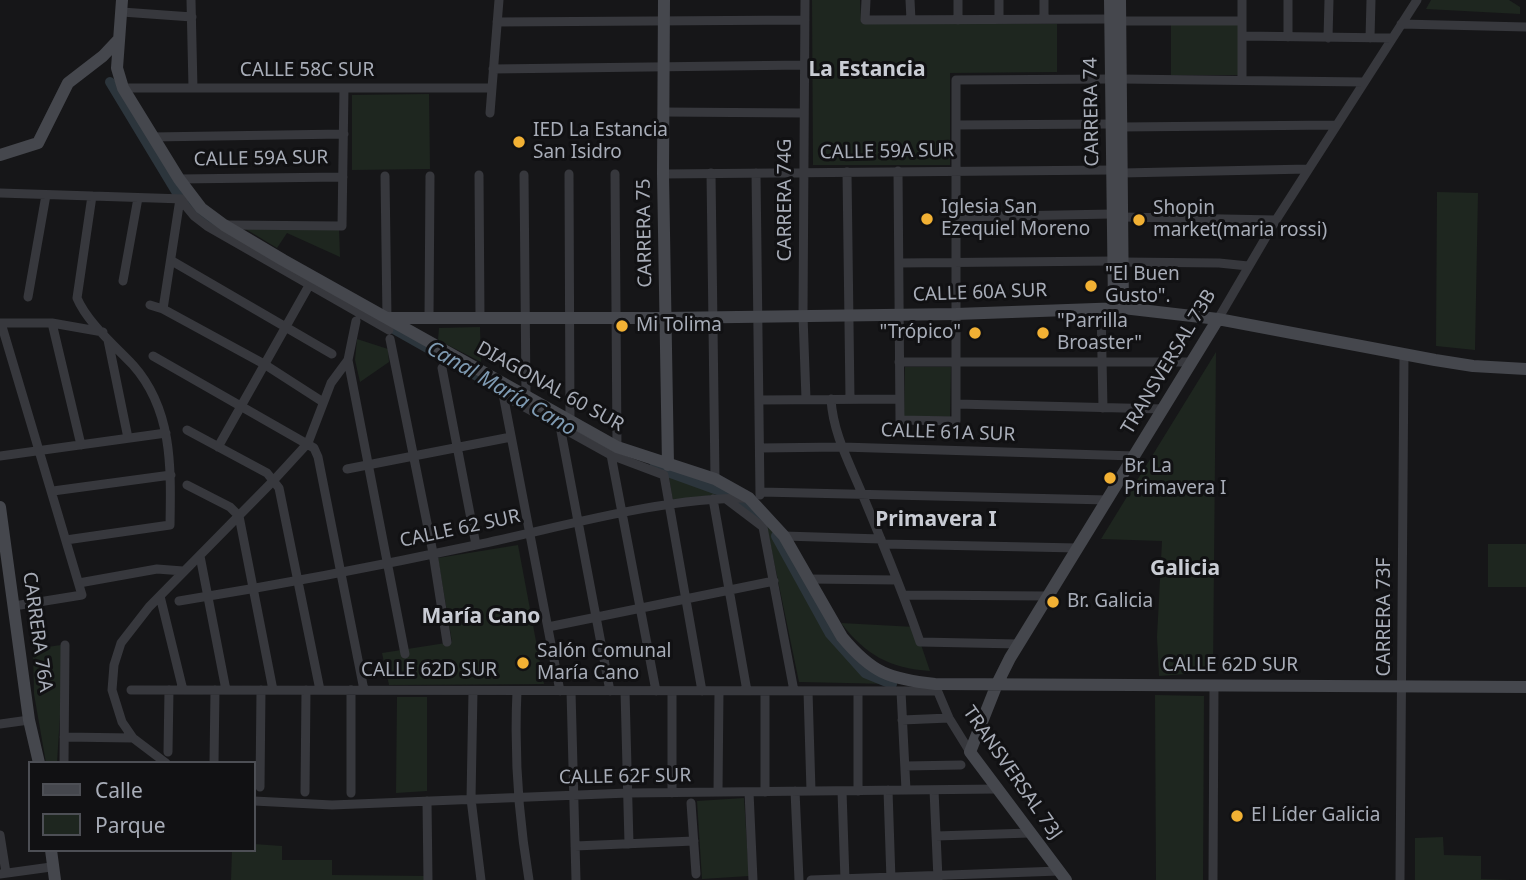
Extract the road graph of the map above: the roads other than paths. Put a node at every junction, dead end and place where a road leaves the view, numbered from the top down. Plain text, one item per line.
1 (191, 0) edge
2 (499, 0) edge
3 (664, 0) edge
4 (805, 0) edge
5 (866, 0) edge
6 (911, 0) edge
7 (958, 0) edge
8 (999, 0) edge
9 (1044, 0) edge
10 (1110, 0) edge
11 (1120, 0) edge
12 (1242, 0) edge
13 (1288, 0) edge
14 (1329, 0) edge
15 (1371, 0) edge
16 (1417, 0) edge
17 (122, 6) edge
18 (192, 17) junction
19 (999, 19) junction
20 (1044, 19) junction
21 (805, 20) junction
22 (911, 20) junction
23 (958, 20) junction
24 (1115, 20) junction
25 (664, 21) junction
26 (1242, 21) junction
27 (497, 22) junction
28 (1401, 24) junction
29 (1526, 27) edge
30 (1242, 36) junction
31 (1288, 37) junction
32 (1328, 38) junction
33 (1370, 38) junction
34 (1392, 38) junction
35 (120, 39) junction
36 (804, 65) junction
37 (663, 67) junction
38 (493, 69) junction
39 (1116, 79) junction
40 (1242, 80) junction
41 (1364, 82) junction
42 (123, 88) junction
43 (193, 88) junction
44 (344, 88) junction
45 (492, 88) junction
46 (663, 112) junction
47 (490, 113) dead end
48 (804, 113) junction
49 (956, 125) junction
50 (1336, 125) junction
51 (1116, 126) junction
52 (344, 134) junction
53 (152, 137) junction
54 (0, 155) edge
55 (1308, 169) junction
56 (898, 171) junction
57 (956, 171) junction
58 (804, 172) junction
59 (847, 172) junction
60 (1117, 172) junction
61 (711, 173) junction
62 (756, 173) junction
63 (569, 174) dead end
64 (615, 174) dead end
65 (663, 174) junction
66 (480, 175) dead end
67 (524, 175) dead end
68 (385, 176) dead end
69 (430, 176) dead end
70 (343, 177) junction
71 (179, 179) junction
72 (0, 193) edge
73 (46, 195) junction
74 (92, 196) junction
75 (138, 198) junction
76 (187, 199) junction
77 (1117, 216) junction
78 (956, 217) junction
79 (1276, 220) junction
80 (223, 225) junction
81 (172, 261) junction
82 (956, 262) junction
83 (1118, 262) junction
84 (899, 263) junction
85 (1248, 266) junction
86 (124, 281) dead end
87 (312, 281) junction
88 (28, 297) dead end
89 (150, 305) dead end
90 (1113, 308) junction
91 (163, 309) junction
92 (956, 314) junction
93 (899, 315) junction
94 (803, 316) junction
95 (849, 316) junction
96 (713, 317) junction
97 (758, 317) junction
98 (429, 318) junction
99 (480, 318) junction
100 (524, 318) junction
101 (569, 318) junction
102 (616, 318) junction
103 (665, 318) junction
104 (1218, 319) junction
105 (356, 320) dead end
106 (1, 323) edge
107 (52, 323) junction
108 (287, 326) junction
109 (389, 329) junction
110 (105, 336) junction
111 (426, 340) junction
112 (332, 354) dead end
113 (1404, 355) junction
114 (153, 356) dead end
115 (348, 360) junction
116 (899, 362) junction
117 (956, 362) junction
118 (1102, 362) junction
119 (1192, 362) junction
120 (264, 364) junction
121 (442, 368) dead end
122 (1526, 369) edge
123 (501, 382) junction
124 (503, 396) junction
125 (526, 396) junction
126 (806, 399) junction
127 (831, 399) junction
128 (850, 399) junction
129 (900, 399) junction
130 (760, 400) junction
131 (323, 402) junction
132 (956, 404) junction
133 (241, 407) junction
134 (1103, 408) junction
135 (1164, 409) junction
136 (565, 423) junction
137 (187, 430) dead end
138 (166, 433) junction
139 (511, 437) junction
140 (128, 438) junction
141 (308, 443) junction
142 (80, 445) junction
143 (218, 447) junction
144 (457, 447) junction
145 (842, 447) junction
146 (760, 448) junction
147 (39, 450) junction
148 (614, 451) junction
149 (0, 456) edge
150 (414, 456) junction
151 (1135, 456) junction
152 (368, 465) junction
153 (347, 469) dead end
154 (666, 470) junction
155 (171, 475) junction
156 (715, 479) junction
157 (274, 480) junction
158 (187, 485) dead end
159 (53, 491) junction
160 (862, 493) junction
161 (755, 497) junction
162 (724, 498) junction
163 (713, 499) junction
164 (1108, 500) junction
165 (670, 506) junction
166 (0, 507) edge
167 (622, 513) junction
168 (239, 516) junction
169 (578, 522) junction
170 (529, 533) junction
171 (784, 536) junction
172 (66, 540) junction
173 (882, 541) junction
174 (476, 545) junction
175 (1078, 548) junction
176 (433, 553) junction
177 (200, 556) junction
178 (387, 562) junction
179 (183, 571) junction
180 (341, 571) junction
181 (5, 578) edge
182 (809, 579) junction
183 (297, 580) junction
184 (897, 580) junction
185 (774, 581) junction
186 (79, 583) junction
187 (253, 588) junction
188 (729, 590) junction
189 (903, 595) junction
190 (160, 596) junction
191 (1049, 596) junction
192 (208, 597) junction
193 (686, 599) junction
194 (179, 601) dead end
195 (14, 606) junction
196 (640, 608) junction
197 (596, 617) junction
198 (548, 627) junction
199 (447, 642) dead end
200 (1019, 644) junction
201 (65, 645) dead end
202 (405, 654) dead end
203 (996, 684) junction
204 (1214, 685) junction
205 (1402, 686) junction
206 (936, 687) junction
207 (1526, 687) edge
208 (131, 690) dead end
209 (169, 690) junction
210 (183, 690) junction
211 (215, 690) junction
212 (226, 690) junction
213 (261, 690) junction
214 (273, 690) junction
215 (306, 690) junction
216 (320, 690) junction
217 (351, 690) junction
218 (364, 690) junction
219 (473, 691) junction
220 (517, 691) junction
221 (560, 691) junction
222 (571, 691) junction
223 (610, 691) junction
224 (625, 691) junction
225 (656, 691) junction
226 (672, 691) junction
227 (702, 691) junction
228 (719, 691) junction
229 (747, 691) junction
230 (765, 691) junction
231 (794, 691) junction
232 (808, 691) junction
233 (858, 691) junction
234 (901, 691) junction
235 (948, 718) junction
236 (29, 719) junction
237 (902, 720) junction
238 (0, 723) edge
239 (65, 737) junction
240 (133, 738) junction
241 (168, 752) dead end
242 (970, 752) junction
243 (40, 761) edge
244 (64, 761) edge
245 (163, 761) edge
246 (214, 761) edge
247 (961, 765) dead end
248 (905, 766) junction
249 (260, 787) dead end
250 (998, 789) junction
251 (888, 790) junction
252 (906, 790) junction
253 (934, 790) junction
254 (811, 791) junction
255 (842, 791) junction
256 (858, 791) junction
257 (305, 792) dead end
258 (718, 792) junction
259 (749, 792) junction
260 (765, 792) junction
261 (795, 792) junction
262 (351, 793) dead end
263 (628, 793) junction
264 (672, 793) junction
265 (573, 795) junction
266 (517, 797) junction
267 (471, 799) junction
268 (256, 801) edge
269 (427, 801) junction
270 (691, 803) dead end
271 (1030, 833) junction
272 (0, 835) edge
273 (936, 836) junction
274 (694, 841) junction
275 (629, 844) junction
276 (575, 846) junction
277 (51, 852) edge
278 (3, 874) edge
279 (53, 874) edge
280 (696, 874) dead end
281 (981, 876) edge
282 (1062, 876) edge
283 (938, 877) edge
284 (891, 878) edge
285 (845, 879) edge
286 (428, 880) edge
287 (481, 880) edge
288 (529, 880) edge
289 (576, 880) edge
290 (753, 880) edge
291 (799, 880) edge
292 (811, 880) edge
293 (1213, 880) edge
294 (1400, 880) edge

1 - 18 street
2 - 27 street
3 - 25 street, CARRERA 75
4 - 21 street, CARRERA 74G
5 - 22 street
6 - 22 street
7 - 23 street
8 - 19 street
9 - 20 street
10 - 24 street, CARRERA 74
11 - 24 street, CARRERA 74
12 - 26 street
13 - 31 street
14 - 32 street
15 - 33 street
16 - 28 street, TRANSVERSAL 73B
17 - 18 street
17 - 35 street
18 - 43 street
19 - 20 street
19 - 23 street
20 - 24 street
21 - 25 street
21 - 36 street, CARRERA 74G
22 - 23 street
24 - 26 street
24 - 39 street, CARRERA 74
25 - 27 street
25 - 37 street, CARRERA 75
26 - 30 street
27 - 38 street
28 - 29 street
28 - 34 street, TRANSVERSAL 73B
30 - 31 street
30 - 40 street
31 - 32 street
32 - 33 street
33 - 34 street
34 - 41 street, TRANSVERSAL 73B
35 - 42 street
35 - 54 street
36 - 37 street
36 - 48 street, CARRERA 74G
37 - 38 street
37 - 46 street, CARRERA 75
38 - 45 street
39 - 40 street
39 - 49 street
39 - 51 street, CARRERA 74
40 - 41 street
41 - 50 street, TRANSVERSAL 73B
42 - 43 street, CALLE 58C SUR
42 - 53 street, DIAGONAL 60 SUR
43 - 44 street, CALLE 58C SUR
44 - 45 street, CALLE 58C SUR
44 - 52 street
45 - 47 street
46 - 48 street
46 - 65 street, CARRERA 75
48 - 58 street, CARRERA 74G
49 - 51 street
49 - 57 street
50 - 51 street
50 - 55 street, TRANSVERSAL 73B
51 - 60 street, CARRERA 74
52 - 53 street
52 - 70 street
53 - 71 street, DIAGONAL 60 SUR
55 - 60 street, CALLE 59A SUR
55 - 79 street, TRANSVERSAL 73B
56 - 57 street, CALLE 59A SUR
56 - 59 street, CALLE 59A SUR
56 - 84 street
57 - 60 street, CALLE 59A SUR
57 - 78 street
58 - 59 street, CALLE 59A SUR
58 - 62 street, CALLE 59A SUR
58 - 94 street, CARRERA 74G
59 - 95 street
60 - 77 street, CARRERA 74
61 - 62 street, CALLE 59A SUR
61 - 65 street, CALLE 59A SUR
61 - 96 street
62 - 97 street
63 - 101 street
64 - 102 street
65 - 103 street, CARRERA 75
66 - 99 street
67 - 100 street
68 - 109 street
69 - 98 street
70 - 71 street, CALLE 59A SUR
70 - 80 street
71 - 76 street, DIAGONAL 60 SUR
72 - 73 street
73 - 74 street
73 - 88 street
74 - 75 street
74 - 110 street
75 - 76 street
75 - 86 street
76 - 80 street, DIAGONAL 60 SUR
76 - 81 street
76 - 87 street, DIAGONAL 60 SUR
77 - 78 street
77 - 79 street
77 - 83 street, CARRERA 74
78 - 82 street
79 - 85 street, TRANSVERSAL 73B
80 - 87 street, DIAGONAL 60 SUR
81 - 91 street
81 - 108 street
82 - 83 street
82 - 84 street
82 - 92 street
83 - 85 street
83 - 90 street, CARRERA 74
84 - 93 street
85 - 104 street, TRANSVERSAL 73B
87 - 108 street
87 - 109 street, DIAGONAL 60 SUR
89 - 91 street
90 - 92 street, CALLE 60A SUR
90 - 104 street, CALLE 60A SUR
90 - 118 street
91 - 120 street
92 - 93 street, CALLE 60A SUR
92 - 117 street
93 - 95 street, CALLE 60A SUR
93 - 116 street
94 - 95 street, CALLE 60A SUR
94 - 97 street, CALLE 60A SUR
94 - 126 street, CARRERA 74G
95 - 128 street
96 - 97 street, CALLE 60A SUR
96 - 103 street, CALLE 60A SUR
96 - 156 street
97 - 130 street
98 - 99 street, CALLE 60A SUR
98 - 109 street, CALLE 60A SUR
98 - 111 street
99 - 100 street, CALLE 60A SUR
100 - 101 street, CALLE 60A SUR
100 - 125 street
101 - 102 street, CALLE 60A SUR
101 - 136 street
102 - 103 street, CALLE 60A SUR
102 - 148 street
103 - 154 street, CARRERA 75
104 - 113 street, CALLE 60A SUR
104 - 119 street, TRANSVERSAL 73B
105 - 115 street
106 - 107 street
106 - 147 street
107 - 110 street
107 - 142 street
108 - 112 street
108 - 120 street
109 - 111 street, DIAGONAL 60 SUR
109 - 150 street
110 - 138 street
110 - 140 street
111 - 123 street, DIAGONAL 60 SUR
113 - 122 street, CALLE 60A SUR
113 - 205 street, CARRERA 73F
114 - 133 street
115 - 131 street
115 - 152 street
116 - 117 street
116 - 129 street
117 - 118 street
117 - 132 street
118 - 119 street
118 - 134 street
119 - 135 street, TRANSVERSAL 73B
120 - 131 street
120 - 133 street
121 - 144 street
123 - 124 street
123 - 125 street, DIAGONAL 60 SUR
124 - 136 street, DIAGONAL 60 SUR
124 - 139 street
125 - 136 street, DIAGONAL 60 SUR
126 - 127 street
126 - 130 street
127 - 128 street
127 - 145 street
128 - 129 street
129 - 132 street
130 - 146 street
131 - 141 street
132 - 134 street
133 - 141 street
133 - 143 street
134 - 135 street
135 - 151 street, TRANSVERSAL 73B
136 - 148 street, DIAGONAL 60 SUR
136 - 169 street
137 - 143 street
138 - 140 street
138 - 155 street
139 - 144 street
139 - 170 street
140 - 142 street
141 - 157 street
141 - 180 street
142 - 147 street
143 - 157 street
144 - 150 street
144 - 174 street
145 - 146 street, CALLE 61A SUR
145 - 151 street, CALLE 61A SUR
145 - 160 street
146 - 161 street
147 - 149 street
147 - 159 street
148 - 154 street, DIAGONAL 60 SUR
148 - 167 street
150 - 152 street
150 - 176 street
151 - 164 street, TRANSVERSAL 73B
152 - 153 street
152 - 178 street
154 - 156 street, DIAGONAL 60 SUR
154 - 165 street, CARRERA 75
155 - 159 street
155 - 172 street
156 - 161 street, DIAGONAL 60 SUR
157 - 168 street
157 - 183 street
158 - 168 street
159 - 172 street
160 - 161 street, CALLE 62 SUR
160 - 164 street, CALLE 62 SUR
160 - 173 street
161 - 162 street, CALLE 62 SUR
161 - 171 street
162 - 163 street, CALLE 62 SUR
162 - 185 street
163 - 165 street, CALLE 62 SUR
163 - 188 street
164 - 175 street, TRANSVERSAL 73B
165 - 167 street, CALLE 62 SUR
165 - 193 street, CARRERA 75
166 - 181 street, CARRERA 76A
167 - 169 street, CALLE 62 SUR
167 - 196 street
168 - 177 street
168 - 187 street
169 - 170 street, CALLE 62 SUR
169 - 197 street
170 - 174 street, CALLE 62 SUR
170 - 198 street
171 - 173 street
171 - 182 street
172 - 186 street
173 - 175 street
173 - 184 street
174 - 176 street, CALLE 62 SUR
175 - 191 street, TRANSVERSAL 73B
176 - 178 street, CALLE 62 SUR
176 - 199 street
177 - 179 street
177 - 192 street
178 - 180 street, CALLE 62 SUR
178 - 202 street
179 - 186 street
179 - 190 street
180 - 183 street, CALLE 62 SUR
180 - 218 street
181 - 195 street, CARRERA 76A
182 - 184 street
182 - 206 street
183 - 187 street, CALLE 62 SUR
183 - 216 street
184 - 189 street
185 - 188 street
185 - 231 street
186 - 195 street
187 - 192 street, CALLE 62 SUR
187 - 214 street
188 - 193 street
188 - 229 street
189 - 191 street
189 - 200 street
190 - 210 street
190 - 240 street
191 - 200 street, TRANSVERSAL 73B
192 - 194 street, CALLE 62 SUR
192 - 212 street
193 - 196 street
193 - 227 street, CARRERA 75
195 - 236 street, CARRERA 76A
196 - 197 street
196 - 225 street
197 - 198 street
197 - 223 street
198 - 221 street
200 - 203 street, TRANSVERSAL 73B
201 - 239 street
203 - 204 street, CALLE 62D SUR
203 - 206 street, CALLE 62D SUR
203 - 242 street, TRANSVERSAL 73B
204 - 205 street, CALLE 62D SUR
204 - 293 street
205 - 207 street, CALLE 62D SUR
205 - 294 street, CARRERA 73F
206 - 234 street, CALLE 62D SUR
206 - 235 street, TRANSVERSAL 73J
208 - 209 street, CALLE 62D SUR
209 - 210 street, CALLE 62D SUR
209 - 241 street
210 - 211 street, CALLE 62D SUR
211 - 212 street, CALLE 62D SUR
211 - 246 street
212 - 213 street, CALLE 62D SUR
213 - 214 street, CALLE 62D SUR
213 - 249 street
214 - 215 street, CALLE 62D SUR
215 - 216 street, CALLE 62D SUR
215 - 257 street
216 - 217 street, CALLE 62D SUR
217 - 218 street, CALLE 62D SUR
217 - 262 street
218 - 219 street, CALLE 62D SUR
219 - 220 street, CALLE 62D SUR
219 - 267 street
220 - 221 street, CALLE 62D SUR
220 - 266 street
221 - 222 street, CALLE 62D SUR
222 - 223 street, CALLE 62D SUR
222 - 265 street
223 - 224 street, CALLE 62D SUR
224 - 225 street, CALLE 62D SUR
224 - 263 street
225 - 226 street, CALLE 62D SUR
226 - 227 street, CALLE 62D SUR
226 - 264 street
227 - 228 street, CALLE 62D SUR
228 - 229 street, CALLE 62D SUR
228 - 258 street
229 - 230 street, CALLE 62D SUR
230 - 231 street, CALLE 62D SUR
230 - 260 street
231 - 232 street, CALLE 62D SUR
232 - 233 street, CALLE 62D SUR
232 - 254 street
233 - 234 street, CALLE 62D SUR
233 - 256 street
234 - 237 street
235 - 237 street
235 - 242 street, TRANSVERSAL 73J
236 - 238 street
236 - 243 street, CARRERA 76A
237 - 248 street
239 - 240 street
239 - 244 street
240 - 245 street
242 - 250 street, TRANSVERSAL 73J
247 - 248 street
248 - 252 street
250 - 253 street, CALLE 62F SUR
250 - 271 street, TRANSVERSAL 73J
251 - 252 street, CALLE 62F SUR
251 - 256 street, CALLE 62F SUR
251 - 284 street
252 - 253 street, CALLE 62F SUR
253 - 273 street
254 - 255 street, CALLE 62F SUR
254 - 261 street, CALLE 62F SUR
255 - 256 street, CALLE 62F SUR
255 - 285 street
258 - 259 street, CALLE 62F SUR
258 - 264 street, CALLE 62F SUR
259 - 260 street, CALLE 62F SUR
259 - 290 street
260 - 261 street, CALLE 62F SUR
261 - 291 street
263 - 264 street, CALLE 62F SUR
263 - 265 street, CALLE 62F SUR
263 - 275 street
265 - 266 street, CALLE 62F SUR
265 - 276 street
266 - 267 street, CALLE 62F SUR
266 - 288 street
267 - 269 street, CALLE 62F SUR
267 - 287 street
268 - 269 street, CALLE 62F SUR
269 - 286 street
270 - 274 street
271 - 273 street
271 - 282 street, TRANSVERSAL 73J
272 - 278 street
273 - 283 street
274 - 275 street
274 - 280 street
275 - 276 street
276 - 289 street
277 - 279 street
278 - 279 street
281 - 282 street
281 - 283 street
283 - 284 street
284 - 285 street
285 - 292 street

